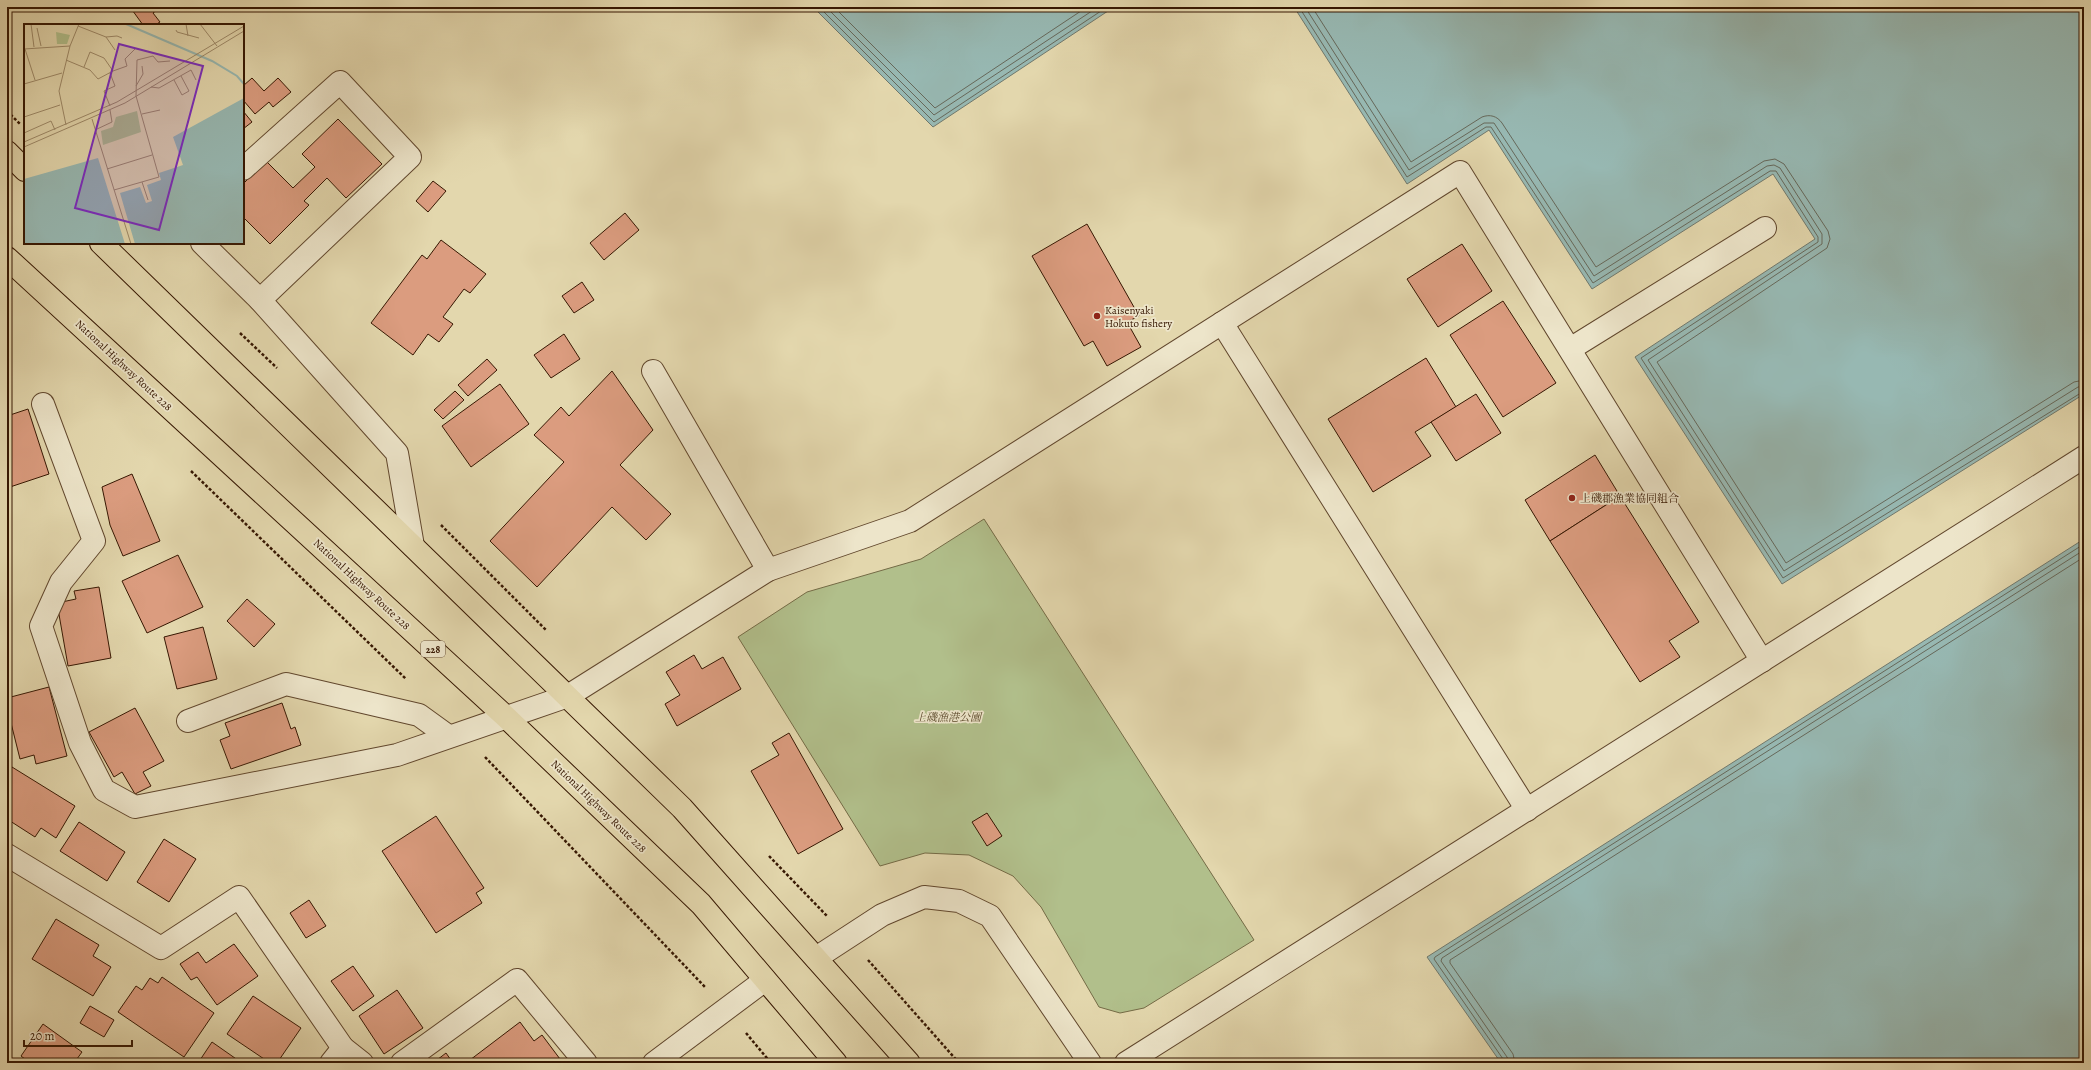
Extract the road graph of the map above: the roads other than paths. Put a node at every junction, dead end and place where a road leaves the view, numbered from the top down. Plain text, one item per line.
1 (244, 168) edge
2 (1765, 228) dead end
3 (102, 244) edge
4 (203, 244) edge
5 (7, 258) edge
6 (260, 300) junction
7 (1222, 323) junction
8 (1570, 350) junction
9 (653, 371) dead end
10 (42, 404) dead end
11 (2084, 457) edge
12 (413, 546) junction
13 (768, 570) junction
14 (1762, 661) junction
15 (568, 696) junction
16 (507, 718) junction
17 (188, 721) dead end
18 (455, 734) junction
19 (1527, 810) junction
20 (7, 855) edge
21 (816, 958) junction
22 (765, 980) junction
23 (337, 1055) edge
24 (362, 1063) edge
25 (402, 1063) edge
26 (586, 1063) edge
27 (654, 1063) edge
28 (836, 1063) edge
29 (909, 1063) edge
30 (1090, 1063) edge
31 (1126, 1063) edge

1 - 6 street
2 - 8 street
3 - 12 highway
4 - 6 street
5 - 16 highway, National Highway Route 228 / 228
6 - 12 street
7 - 8 street
7 - 13 street
7 - 19 street
8 - 14 street
9 - 13 street
10 - 18 street
11 - 14 street
12 - 15 highway
13 - 15 street
14 - 19 street
15 - 16 street
15 - 21 highway
16 - 18 street
16 - 22 highway, National Highway Route 228 / 228
17 - 18 street
19 - 31 street
20 - 23 street
21 - 29 highway
21 - 30 street
22 - 27 street
22 - 28 highway, National Highway Route 228 / 228
23 - 24 street
25 - 26 street

